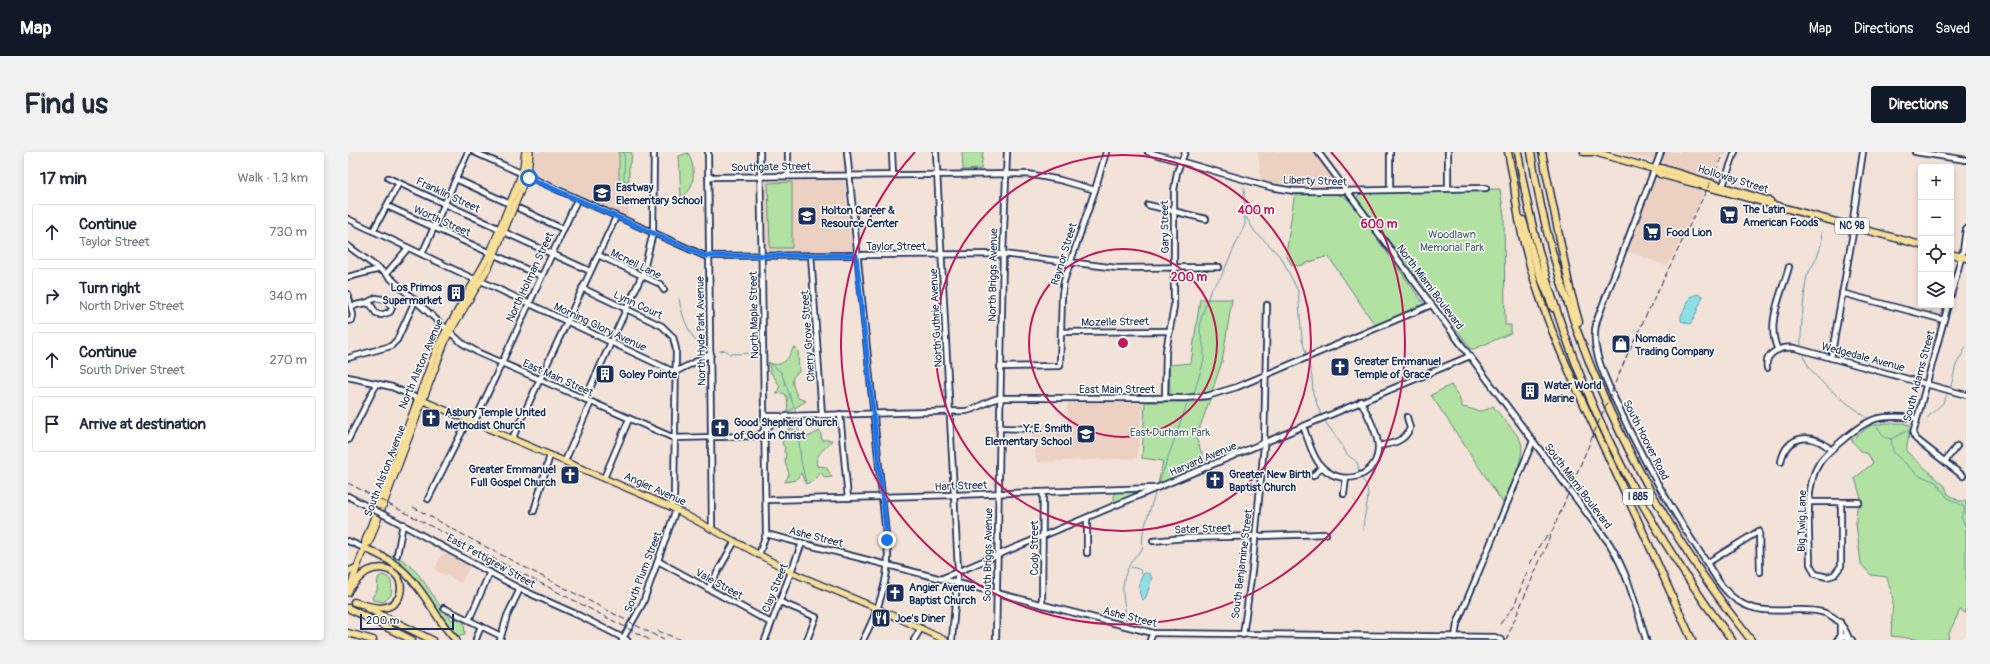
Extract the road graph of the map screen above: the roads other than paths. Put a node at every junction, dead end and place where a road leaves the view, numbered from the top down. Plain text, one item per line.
1 (468, 152) edge
2 (474, 152) edge
3 (524, 152) edge
4 (530, 152) edge
5 (654, 152) edge
6 (708, 152) edge
7 (760, 152) edge
8 (788, 152) edge
9 (847, 152) edge
10 (892, 152) edge
11 (936, 152) edge
12 (1007, 152) edge
13 (1106, 152) edge
14 (1148, 152) edge
15 (1184, 152) edge
16 (1318, 152) edge
17 (1390, 152) edge
18 (1448, 152) edge
19 (1508, 152) edge
20 (1518, 152) edge
21 (1531, 152) edge
22 (1584, 152) edge
23 (1594, 152) edge
24 (1661, 152) edge
25 (1735, 152) edge
26 (1863, 152) edge
27 (1915, 152) edge
28 (1542, 153) edge
29 (1966, 160) edge
30 (1180, 161) junction
31 (1654, 169) junction
32 (1005, 174) junction
33 (524, 175) junction
34 (893, 175) junction
35 (937, 175) junction
36 (761, 176) junction
37 (788, 176) junction
38 (849, 176) junction
39 (708, 177) junction
40 (388, 178) dead end
41 (456, 178) junction
42 (399, 183) junction
43 (1514, 185) junction
44 (1448, 188) junction
45 (1486, 188) dead end
46 (1722, 189) junction
47 (1095, 190) junction
48 (1390, 190) junction
49 (1347, 191) junction
50 (577, 200) junction
51 (445, 204) junction
52 (510, 204) junction
53 (1148, 205) dead end
54 (387, 206) junction
55 (520, 209) dead end
56 (1175, 211) junction
57 (616, 217) junction
58 (348, 219) edge
59 (1206, 219) dead end
60 (434, 227) junction
61 (1853, 227) junction
62 (563, 229) junction
63 (1966, 229) edge
64 (502, 230) junction
65 (373, 231) junction
66 (653, 233) junction
67 (1918, 244) edge
68 (348, 246) edge
69 (408, 248) junction
70 (552, 253) junction
71 (422, 254) junction
72 (492, 254) junction
73 (941, 254) junction
74 (1002, 254) junction
75 (598, 255) junction
76 (762, 255) junction
77 (811, 255) junction
78 (856, 255) junction
79 (1954, 255) edge
80 (709, 256) junction
81 (1964, 257) edge
82 (1070, 263) junction
83 (1789, 267) dead end
84 (1174, 268) junction
85 (1219, 268) dead end
86 (380, 269) junction
87 (590, 271) junction
88 (386, 274) junction
89 (541, 276) junction
90 (642, 276) junction
91 (348, 277) edge
92 (478, 280) junction
93 (1954, 286) edge
94 (582, 288) junction
95 (664, 290) dead end
96 (1842, 293) junction
97 (348, 294) edge
98 (415, 301) junction
99 (528, 303) junction
100 (366, 304) junction
101 (1267, 305) dead end
102 (1432, 305) junction
103 (351, 306) junction
104 (1947, 308) edge
105 (627, 309) junction
106 (1944, 320) junction
107 (348, 321) edge
108 (567, 322) junction
109 (1170, 330) junction
110 (448, 331) junction
111 (1061, 332) junction
112 (1567, 340) junction
113 (612, 342) junction
114 (1778, 350) junction
115 (711, 354) junction
116 (1470, 356) junction
117 (348, 358) edge
118 (1831, 358) junction
119 (500, 362) junction
120 (1000, 367) junction
121 (1766, 368) dead end
122 (675, 372) junction
123 (1265, 375) junction
124 (1596, 376) junction
125 (348, 377) edge
126 (541, 380) junction
127 (376, 383) junction
128 (1927, 384) junction
129 (1966, 395) edge
130 (1000, 398) junction
131 (1165, 398) junction
132 (420, 399) junction
133 (585, 400) junction
134 (1361, 401) junction
135 (591, 402) junction
136 (950, 412) junction
137 (873, 413) junction
138 (840, 414) junction
139 (822, 415) junction
140 (764, 416) junction
141 (787, 416) junction
142 (1407, 417) dead end
143 (1917, 418) junction
144 (629, 419) junction
145 (471, 421) junction
146 (1303, 426) junction
147 (999, 428) junction
148 (1036, 430) dead end
149 (764, 431) junction
150 (349, 438) edge
151 (674, 438) junction
152 (712, 438) junction
153 (512, 439) junction
154 (1533, 441) junction
155 (1265, 442) junction
156 (1378, 446) junction
157 (1957, 446) dead end
158 (1831, 450) junction
159 (550, 455) junction
160 (565, 461) junction
161 (1781, 462) dead end
162 (1945, 462) junction
163 (1322, 467) junction
164 (1313, 476) dead end
165 (1962, 476) dead end
166 (604, 478) junction
167 (1346, 478) junction
168 (1157, 488) junction
169 (1043, 492) junction
170 (999, 494) junction
171 (1344, 494) dead end
172 (954, 495) junction
173 (882, 497) junction
174 (349, 498) edge
175 (848, 498) junction
176 (428, 499) dead end
177 (766, 500) junction
178 (1810, 502) junction
179 (1841, 502) junction
180 (1859, 502) dead end
181 (674, 508) junction
182 (534, 510) dead end
183 (1087, 518) junction
184 (403, 524) junction
185 (712, 529) junction
186 (766, 534) junction
187 (1326, 534) dead end
188 (1043, 536) junction
189 (1256, 536) junction
190 (348, 541) edge
191 (735, 541) junction
192 (1153, 541) dead end
193 (802, 543) junction
194 (364, 547) junction
195 (1087, 554) dead end
196 (397, 555) dead end
197 (759, 555) junction
198 (998, 556) junction
199 (658, 561) junction
200 (1706, 562) junction
201 (888, 564) junction
202 (356, 568) junction
203 (348, 572) edge
204 (490, 572) junction
205 (791, 572) junction
206 (1760, 572) dead end
207 (958, 573) junction
208 (943, 578) junction
209 (957, 582) junction
210 (520, 589) junction
211 (708, 589) junction
212 (349, 591) edge
213 (997, 592) junction
214 (348, 599) edge
215 (354, 602) junction
216 (780, 602) junction
217 (1042, 604) junction
218 (348, 608) edge
219 (444, 608) dead end
220 (879, 609) junction
221 (469, 620) junction
222 (1840, 622) junction
223 (771, 623) junction
224 (481, 626) junction
225 (921, 628) junction
226 (348, 633) edge
227 (1153, 633) junction
228 (1243, 635) junction
229 (1455, 636) junction
230 (501, 638) edge
231 (1381, 638) edge
232 (476, 639) dead end
233 (624, 639) edge
234 (1500, 639) edge
235 (1838, 639) edge
236 (1851, 639) edge
237 (373, 640) edge
238 (412, 640) edge
239 (432, 640) edge
240 (456, 640) edge
241 (765, 640) edge
242 (807, 640) edge
243 (863, 640) edge
244 (914, 640) edge
245 (945, 640) edge
246 (952, 640) edge
247 (996, 640) edge
248 (1150, 640) edge
249 (1646, 640) edge
250 (1692, 640) edge
251 (1732, 640) edge
252 (1751, 640) edge

1 - 41 street
2 - 33 street, Taylor Street
3 - 33 main road, North Alston Avenue
4 - 33 main road, North Alston Avenue
5 - 66 street
6 - 39 street, North Hyde Park Avenue
7 - 36 street, North Maple Street
8 - 37 street
9 - 38 street
10 - 34 street
11 - 35 street, North Guthrie Avenue
12 - 32 street, North Briggs Avenue
13 - 47 street, Raynor Street
14 - 30 street, Liberty Street
15 - 30 street, Gary Street
16 - 49 street, North Miami Boulevard
17 - 48 street
18 - 44 street
19 - 43 highway
20 - 112 highway, I 885
21 - 124 highway, I 885
22 - 23 highway, Holloway Street / NC 98
23 - 31 highway, Holloway Street / NC 98
24 - 31 street, South Hoover Road
25 - 46 street
26 - 61 street
27 - 29 street
28 - 124 highway
30 - 49 street, Liberty Street
30 - 56 street, Gary Street
31 - 46 highway, Holloway Street / NC 98
31 - 200 street, South Hoover Road
32 - 35 street, Southgate Street
32 - 47 street, Southgate Street
32 - 74 street, North Briggs Avenue
33 - 50 street, Taylor Street
33 - 52 main road, North Alston Avenue
33 - 64 main road, North Alston Avenue
34 - 35 street, Southgate Street
34 - 38 street, Southgate Street
35 - 73 street, North Guthrie Avenue
36 - 37 street, Southgate Street
36 - 39 street, Southgate Street
36 - 76 street, North Maple Street
37 - 38 street, Southgate Street
38 - 78 street
39 - 80 street, North Hyde Park Avenue
40 - 42 street, Franklin Street
41 - 51 street
41 - 52 street
42 - 51 street, Franklin Street
42 - 54 street
43 - 112 highway
43 - 250 highway
44 - 45 street, Liberty Street
44 - 48 street, Liberty Street
46 - 61 highway, Holloway Street / NC 98
47 - 82 street, Raynor Street
48 - 49 street, Liberty Street
49 - 102 street, North Miami Boulevard
50 - 57 street, Taylor Street
50 - 62 street, North Holman Street
51 - 60 street
51 - 64 street, Franklin Street
52 - 64 main road, North Alston Avenue
53 - 56 street
54 - 60 street, Worth Street
54 - 65 street
55 - 62 street
56 - 59 street
56 - 84 street, Gary Street
57 - 66 street, Taylor Street
57 - 75 street
58 - 65 street, Morning Glory Avenue
60 - 71 street
60 - 72 street, Worth Street
61 - 67 highway, Holloway Street / NC 98
61 - 96 street
62 - 70 street, North Holman Street
63 - 81 street
64 - 70 street, Franklin Street
64 - 72 main road, North Alston Avenue
65 - 69 street, Morning Glory Avenue
66 - 80 street, Taylor Street
66 - 90 street
68 - 86 street, East Main Street
69 - 71 street, Morning Glory Avenue
69 - 88 street
70 - 87 street, Franklin Street
70 - 89 street, North Holman Street
71 - 92 street, Morning Glory Avenue
72 - 89 street, Worth Street
72 - 92 main road, North Alston Avenue
73 - 74 street, Taylor Street
73 - 78 street, Taylor Street
73 - 136 street, North Guthrie Avenue
74 - 82 street, Taylor Street
74 - 120 street, North Briggs Avenue
75 - 87 street
75 - 90 street, Mcneil Lane
76 - 77 street, Taylor Street
76 - 80 street, Taylor Street
76 - 140 street, North Maple Street
77 - 78 street, Taylor Street
77 - 139 street, Cherry Grove Street
78 - 137 street
79 - 81 highway
80 - 115 street, North Hyde Park Avenue
81 - 93 street
82 - 84 street, Taylor Street
82 - 111 street, Raynor Street
83 - 114 street
84 - 85 street, Taylor Street
84 - 109 street, Gary Street
86 - 88 street, East Main Street
86 - 91 street
87 - 94 street
88 - 98 street, East Main Street
89 - 99 street, North Holman Street
90 - 95 street, Mcneil Lane
90 - 105 street
92 - 99 street, Morning Glory Avenue
92 - 110 main road, North Alston Avenue
94 - 105 street, Lynn Court
94 - 108 street
96 - 106 street
96 - 118 street
97 - 103 street
98 - 110 street, East Main Street
98 - 117 street
99 - 108 street, Morning Glory Avenue
99 - 119 street, North Holman Street
100 - 100 street
100 - 103 street
101 - 123 street, South Benjamine Street
102 - 116 street, North Miami Boulevard
102 - 123 street, East Main Street
103 - 107 street
104 - 106 street, South Adams Street
105 - 113 street
105 - 122 street, Lynn Court
106 - 128 street, South Adams Street
108 - 113 street, Morning Glory Avenue
108 - 126 street
109 - 111 street, Mozelle Street
109 - 131 street, Gary Street
110 - 119 street, East Main Street
110 - 132 main road, North Alston Avenue
111 - 120 street, Raynor Street
112 - 251 highway, I 885
113 - 122 street, Morning Glory Avenue
113 - 133 street
114 - 118 street, Wedgedale Avenue
114 - 121 street
115 - 122 street
115 - 152 street, North Hyde Park Avenue
116 - 134 street, Harvard Avenue
116 - 154 street, South Miami Boulevard
118 - 128 street, Wedgedale Avenue
119 - 126 street, East Main Street
119 - 145 street, North Holman Street
120 - 130 street, North Briggs Avenue
122 - 151 street, Lynn Court
123 - 131 street, East Main Street
123 - 155 street, South Benjamine Street
124 - 252 highway, I 885
125 - 127 street, Angier Avenue
126 - 133 street, East Main Street
126 - 153 street
127 - 132 street, Angier Avenue
127 - 150 street
128 - 129 street, Wedgedale Avenue
128 - 143 street, South Adams Street
130 - 131 street, East Main Street
130 - 136 street, East Main Street
130 - 147 street, South Briggs Avenue
132 - 145 main road, Angier Avenue
132 - 194 main road, South Alston Avenue
133 - 135 street, East Main Street
134 - 146 street, Harvard Avenue
134 - 156 street
135 - 144 street, East Main Street
135 - 160 street
136 - 137 street, East Main Street
136 - 172 street, North Guthrie Avenue
137 - 138 street, East Main Street
137 - 173 street
138 - 139 street, East Main Street
138 - 175 street
139 - 141 street, East Main Street
140 - 141 street, East Main Street
140 - 149 street, North Maple Street
141 - 149 street, East Main Street
142 - 156 street
143 - 158 street, Big Twig Lane
143 - 162 street, South Adams Street
144 - 151 street, East Main Street
144 - 166 street
145 - 153 main road, Angier Avenue
145 - 176 street, North Holman Street
146 - 155 street, Harvard Avenue
146 - 163 street
147 - 148 street
147 - 170 street, South Briggs Avenue
149 - 152 street, East Main Street
149 - 177 street, North Maple Street
151 - 152 street, East Main Street
151 - 181 street, South Plum Street
152 - 185 street, North Hyde Park Avenue
153 - 159 main road, Angier Avenue
154 - 229 street
154 - 249 street, South Miami Boulevard
155 - 168 street, Harvard Avenue
155 - 189 street, South Benjamine Street
156 - 167 street
157 - 162 street
158 - 161 street
158 - 178 street, Big Twig Lane
159 - 160 main road, Angier Avenue
159 - 182 street
160 - 166 main road, Angier Avenue
162 - 165 street, South Adams Street
163 - 164 street
163 - 167 street
166 - 181 main road, Angier Avenue
167 - 171 street
168 - 169 street, Hart Street
168 - 183 street, Harvard Avenue
169 - 170 street, Hart Street
169 - 188 street, Cody Street
170 - 172 street, Hart Street
170 - 198 street, South Briggs Avenue
172 - 173 street, Hart Street
172 - 207 street, North Guthrie Avenue
173 - 175 street, Hart Street
173 - 201 street
174 - 184 street, East Pettigrew Street, bridge
175 - 177 street, Hart Street
177 - 186 street, North Maple Street
178 - 179 street
178 - 179 street, Big Twig Lane
179 - 180 street
181 - 185 main road, Angier Avenue
181 - 199 street, South Plum Street
183 - 188 street, Harvard Avenue
183 - 195 street
184 - 196 street
184 - 204 street, East Pettigrew Street
185 - 191 main road, Angier Avenue
186 - 193 street, Ashe Street
186 - 197 street, North Maple Street
187 - 189 street, Sater Street
188 - 198 street, Harvard Avenue
188 - 217 street, Cody Street
189 - 192 street, Sater Street
189 - 228 street, South Benjamine Street
190 - 194 street
191 - 197 main road, Angier Avenue
191 - 211 street
193 - 201 street, Ashe Street
193 - 205 street, Clay Street
194 - 202 main road, South Alston Avenue
194 - 240 highway
197 - 205 main road, Angier Avenue
198 - 207 street, Harvard Avenue
198 - 213 street, South Briggs Avenue
199 - 211 street, Vale Street
199 - 233 street, South Plum Street
200 - 206 street
200 - 222 street, South Hoover Road
201 - 208 street, Ashe Street
201 - 220 street
202 - 203 highway
202 - 212 main road, South Alston Avenue
204 - 210 street, East Pettigrew Street
204 - 221 street
205 - 216 street, Clay Street
205 - 220 main road, Angier Avenue
207 - 208 street, Harvard Avenue
207 - 209 street, North Guthrie Avenue
208 - 209 street, Ashe Street
209 - 213 street, Ashe Street
209 - 246 street, North Guthrie Avenue
210 - 230 street
210 - 233 street, East Pettigrew Street
211 - 223 street, Vale Street
212 - 215 highway
213 - 217 street, Ashe Street
213 - 247 street, South Briggs Avenue
214 - 215 highway
215 - 239 highway
216 - 223 street, Clay Street
216 - 242 street
217 - 227 street, Ashe Street
218 - 238 highway
219 - 221 street
220 - 225 main road, Angier Avenue
220 - 243 street
221 - 224 street
222 - 235 street
222 - 236 street, South Hoover Road
223 - 241 street, Clay Street
224 - 230 street
224 - 232 street
225 - 244 street
225 - 245 main road, Angier Avenue
226 - 237 highway
227 - 228 street, Ashe Street
227 - 248 street
228 - 231 street, Ashe Street
229 - 231 street, Ashe Street
229 - 234 street, Ashe Street
235 - 236 street

